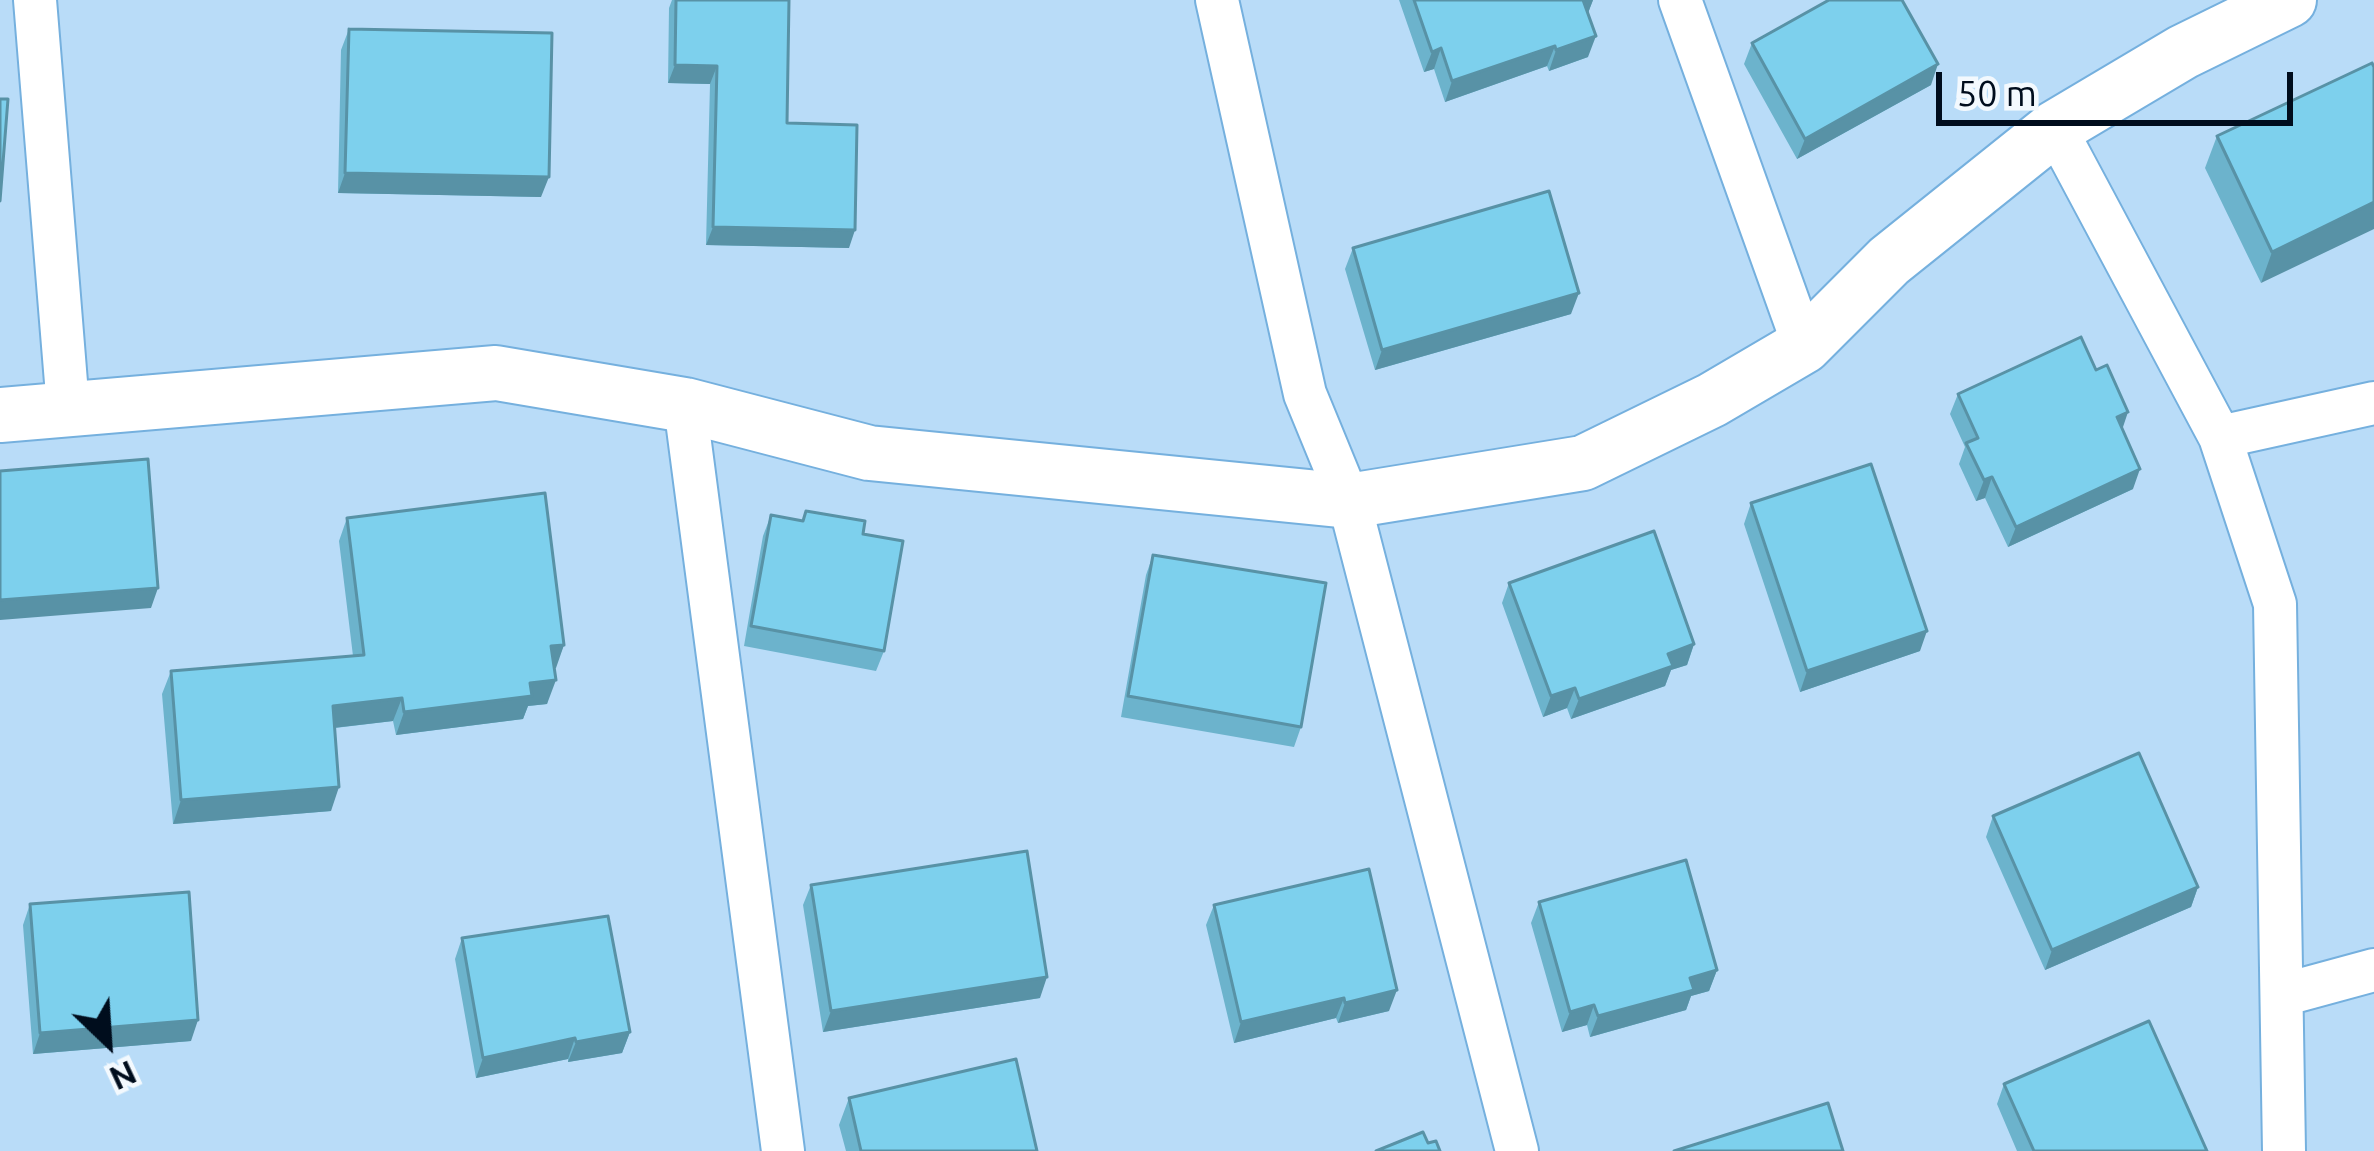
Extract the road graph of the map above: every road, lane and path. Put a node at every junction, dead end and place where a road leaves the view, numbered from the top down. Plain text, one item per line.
1 (34, 0) edge
2 (1217, 0) edge
3 (1680, 0) edge
4 (2289, 0) edge
5 (2056, 128) junction
6 (1804, 346) junction
7 (2374, 403) edge
8 (685, 405) junction
9 (68, 407) junction
10 (0, 415) edge
11 (2220, 437) junction
12 (1349, 501) junction
13 (2374, 970) edge
14 (2282, 995) junction
15 (783, 1151) edge
16 (1517, 1151) edge
17 (2284, 1151) edge

1 - 9 street
2 - 12 street
3 - 6 street
4 - 5 street
5 - 6 street
5 - 11 street
6 - 12 street
7 - 11 street
8 - 9 street
8 - 12 street
8 - 15 street
9 - 10 street
11 - 14 street
12 - 16 street
13 - 14 street
14 - 17 street

